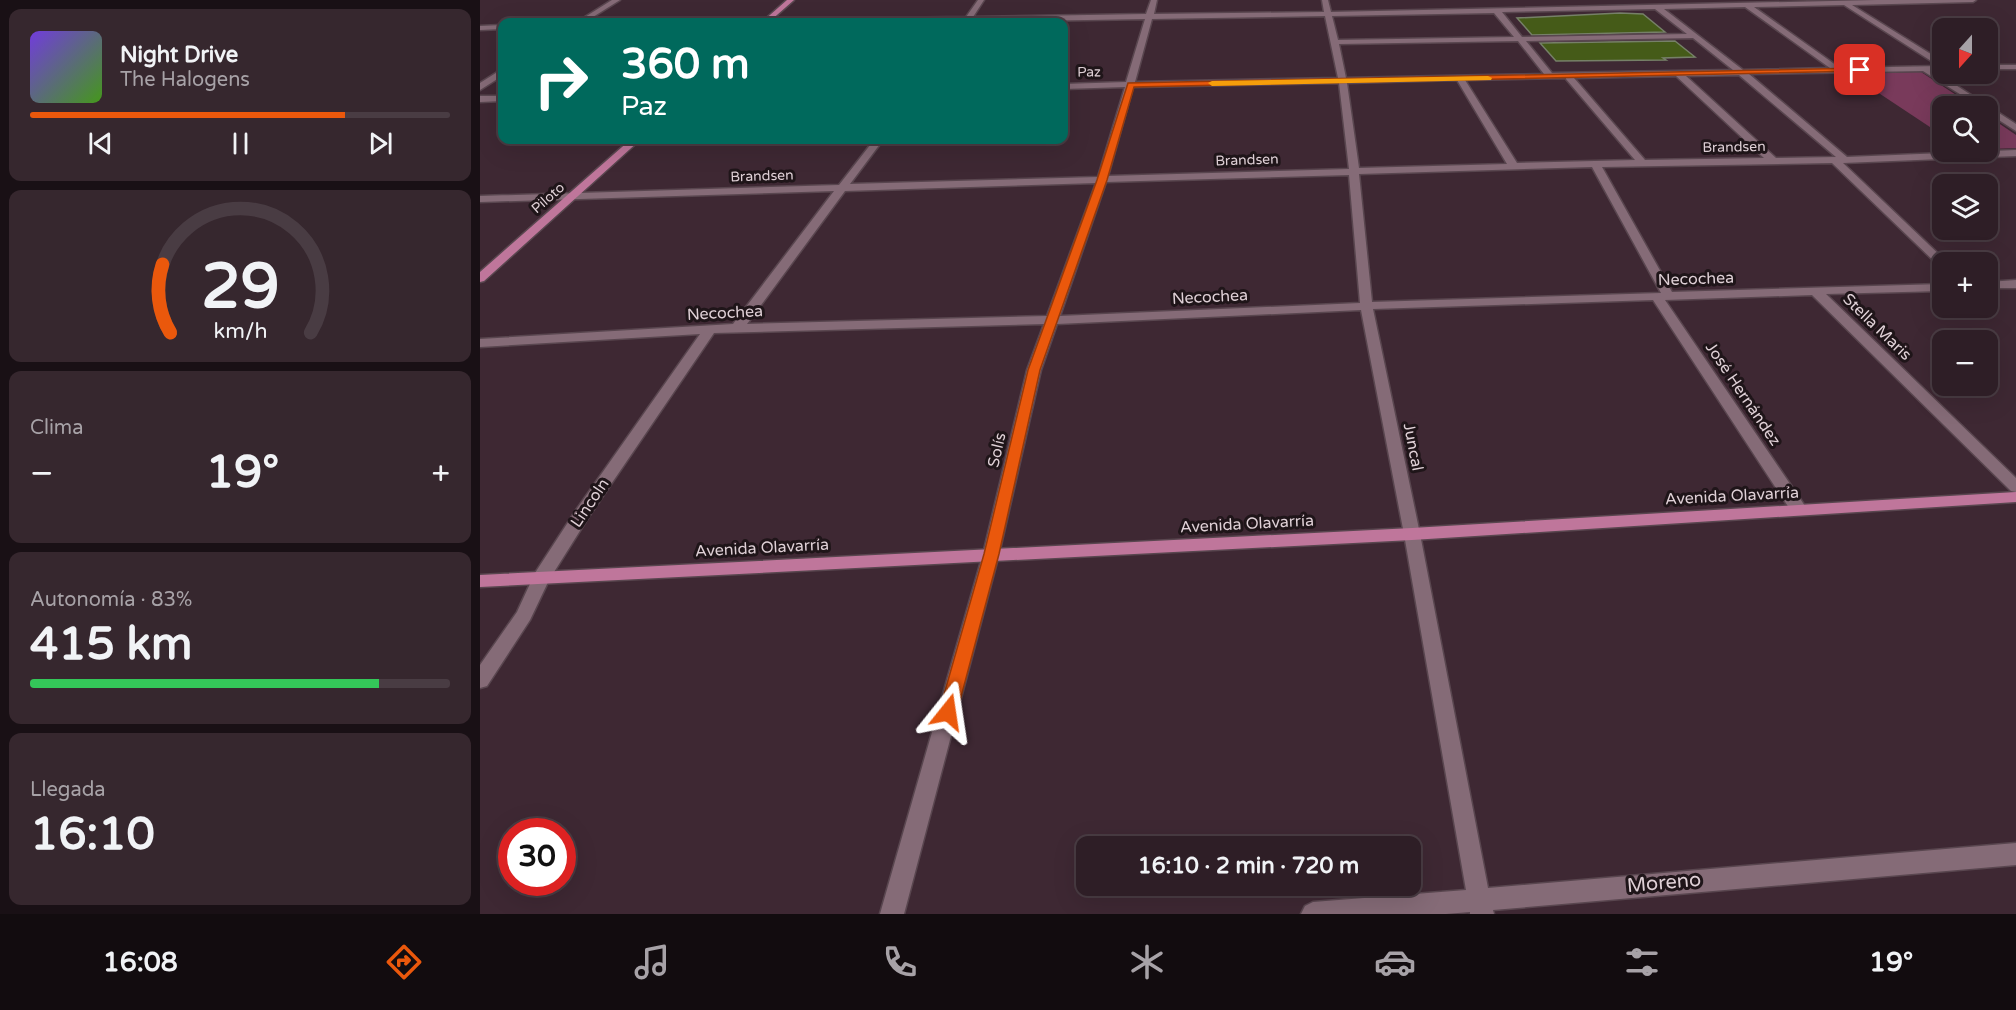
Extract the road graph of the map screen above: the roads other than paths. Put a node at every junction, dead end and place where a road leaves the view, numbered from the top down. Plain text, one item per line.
1 (617, 0) edge
2 (791, 0) edge
3 (981, 0) edge
4 (1154, 0) edge
5 (1973, 0) edge
6 (1846, 4) junction
7 (1747, 5) junction
8 (1327, 7) edge
9 (1657, 7) junction
10 (1496, 10) junction
11 (1148, 17) junction
12 (588, 18) edge
13 (770, 18) edge
14 (969, 18) edge
15 (1068, 19) edge
16 (498, 27) edge
17 (480, 28) edge
18 (1695, 36) junction
19 (1519, 40) junction
20 (1336, 42) junction
21 (1932, 60) edge
22 (1932, 67) edge
23 (1998, 67) edge
24 (2016, 67) edge
25 (1926, 68) junction
26 (1838, 70) junction
27 (1741, 72) junction
28 (1679, 74) junction
29 (498, 76) edge
30 (1550, 76) junction
31 (1569, 77) junction
32 (1460, 79) junction
33 (1343, 81) junction
34 (1131, 85) junction
35 (1068, 86) edge
36 (480, 87) edge
37 (1968, 96) edge
38 (480, 99) edge
39 (498, 99) edge
40 (1998, 116) edge
41 (2016, 128) edge
42 (631, 144) edge
43 (875, 144) edge
44 (2015, 154) edge
45 (1839, 160) junction
46 (1773, 161) junction
47 (1642, 163) junction
48 (1595, 164) junction
49 (1514, 167) junction
50 (1354, 171) junction
51 (1102, 180) junction
52 (843, 188) junction
53 (574, 196) junction
54 (480, 199) edge
55 (1932, 253) edge
56 (480, 278) edge
57 (2016, 284) edge
58 (1998, 285) edge
59 (1932, 287) edge
60 (1816, 292) junction
61 (1663, 297) junction
62 (1366, 306) junction
63 (1053, 320) junction
64 (737, 328) junction
65 (709, 331) junction
66 (480, 343) edge
67 (2016, 487) edge
68 (2016, 497) edge
69 (1799, 510) junction
70 (1412, 534) junction
71 (991, 554) junction
72 (541, 578) junction
73 (480, 581) edge
74 (480, 680) edge
75 (2016, 854) edge
76 (1480, 906) edge
77 (892, 914) edge
78 (1313, 914) edge

1 - 12 street
2 - 13 main road
3 - 14 street
4 - 11 street, Solís
5 - 6 street
6 - 7 street
6 - 21 street
7 - 9 street
7 - 26 street
8 - 10 street
8 - 11 street
8 - 20 street, Juncal
9 - 10 street
9 - 18 street
10 - 19 street
11 - 15 street
11 - 34 street, Solís
16 - 17 street
18 - 19 street
18 - 27 street
19 - 20 street
19 - 30 street
20 - 33 street, Juncal
22 - 25 street, Paz
23 - 24 street
25 - 26 street, Paz
25 - 37 street
26 - 27 street, Paz
27 - 28 street, Paz
27 - 45 street
28 - 31 street, Paz
28 - 46 street
29 - 36 street
30 - 31 street, Paz
30 - 32 street, Paz
31 - 47 street
32 - 33 street, Paz
32 - 49 street
33 - 34 street, Paz
33 - 50 street, Juncal
34 - 35 street, Paz
34 - 51 street, Solís
38 - 39 street
40 - 41 street
42 - 53 main road, Piloto
43 - 52 street
44 - 45 street, Brandsen
45 - 46 street, Brandsen
45 - 55 street
46 - 47 street, Brandsen
47 - 48 street, Brandsen
48 - 49 street, Brandsen
48 - 61 street, José Hernández
49 - 50 street, Brandsen
50 - 51 street, Brandsen
50 - 62 street, Juncal
51 - 52 street, Brandsen
51 - 63 street, Solís
52 - 53 street, Brandsen
52 - 64 street
53 - 54 street, Brandsen
53 - 56 main road, Piloto
57 - 58 street
59 - 60 street, Necochea
60 - 61 street, Necochea
60 - 67 street, Stella Maris
61 - 62 street, Necochea
61 - 69 street, José Hernández
62 - 63 street, Necochea
62 - 70 street, Juncal
63 - 64 street, Necochea
63 - 71 street, Solís
64 - 65 street, Necochea
65 - 66 street, Necochea
65 - 72 street, Lincoln
68 - 69 main road, Avenida Olavarría
69 - 70 main road, Avenida Olavarría
70 - 71 main road, Avenida Olavarría
70 - 76 street, Juncal
71 - 72 main road, Avenida Olavarría
71 - 77 street, Solís
72 - 73 main road, Avenida Olavarría
72 - 74 street, Lincoln
75 - 76 street, Moreno
76 - 78 street, Moreno

